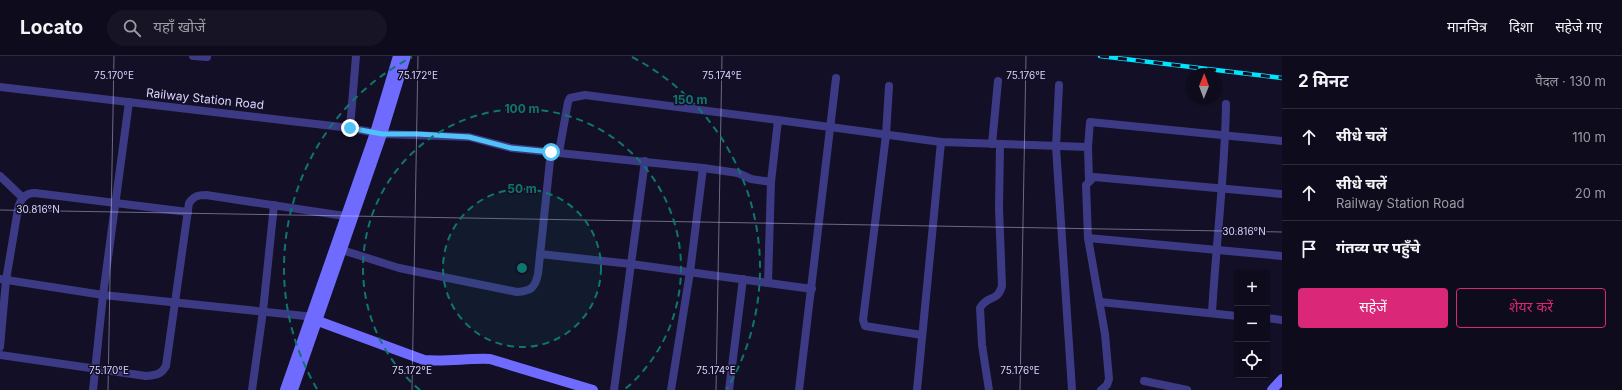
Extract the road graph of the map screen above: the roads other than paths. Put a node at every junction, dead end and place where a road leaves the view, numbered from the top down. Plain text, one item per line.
1 (193, 56) edge
2 (356, 56) edge
3 (398, 56) edge
4 (406, 56) edge
5 (207, 58) dead end
6 (836, 78) dead end
7 (998, 81) dead end
8 (1059, 85) dead end
9 (889, 86) dead end
10 (0, 87) edge
11 (129, 102) junction
12 (1226, 104) dead end
13 (778, 120) junction
14 (350, 128) junction
15 (831, 128) junction
16 (379, 134) junction
17 (1226, 135) junction
18 (886, 136) junction
19 (1282, 141) edge
20 (941, 142) junction
21 (996, 145) junction
22 (1056, 147) junction
23 (1088, 147) junction
24 (555, 152) junction
25 (645, 161) junction
26 (703, 168) junction
27 (0, 176) edge
28 (1089, 181) junction
29 (771, 182) junction
30 (1222, 189) junction
31 (1282, 194) edge
32 (22, 197) junction
33 (115, 203) junction
34 (274, 205) junction
35 (188, 212) junction
36 (350, 217) junction
37 (1088, 238) junction
38 (1216, 249) junction
39 (342, 250) junction
40 (540, 254) junction
41 (1282, 256) edge
42 (631, 264) junction
43 (690, 272) junction
44 (3, 279) edge
45 (743, 279) junction
46 (768, 283) junction
47 (812, 289) junction
48 (103, 295) junction
49 (1100, 302) junction
50 (175, 303) junction
51 (263, 311) junction
52 (1212, 314) junction
53 (1234, 316) edge
54 (1270, 318) edge
55 (316, 319) junction
56 (1282, 320) edge
57 (922, 335) junction
58 (0, 347) edge
59 (0, 355) edge
60 (95, 368) junction
61 (1282, 379) edge
62 (1144, 381) dead end
63 (93, 390) edge
64 (252, 390) edge
65 (285, 390) edge
66 (293, 390) edge
67 (593, 390) edge
68 (614, 390) edge
69 (671, 390) edge
70 (729, 390) edge
71 (799, 390) edge
72 (916, 390) edge
73 (989, 390) edge
74 (1072, 390) edge
75 (1101, 390) edge
76 (1187, 390) edge
77 (1272, 390) edge

1 - 5 street
2 - 14 street
3 - 16 street
4 - 16 street
6 - 15 street
7 - 21 street
8 - 22 street
9 - 18 street
10 - 11 street, Railway Station Road
11 - 14 street, Railway Station Road
11 - 33 street
12 - 17 street
13 - 15 street
13 - 24 street
13 - 29 street
14 - 16 street, Railway Station Road
15 - 18 street
15 - 47 street
16 - 24 street, Railway Station Road
16 - 36 street
17 - 19 street
17 - 23 street
17 - 30 street
18 - 20 street
18 - 57 street
20 - 21 street
20 - 57 street
21 - 22 street
21 - 73 street
22 - 23 street
22 - 74 street
23 - 28 street
24 - 25 street, Railway Station Road
24 - 40 street
25 - 26 street, Railway Station Road
25 - 42 street
26 - 29 street, Railway Station Road
26 - 43 street
27 - 32 street
28 - 30 street
28 - 37 street
29 - 46 street
30 - 31 street
30 - 38 street
32 - 33 street
32 - 44 street
33 - 35 street
33 - 48 street
34 - 35 street
34 - 36 street
34 - 51 street
35 - 50 street
36 - 39 street
36 - 55 street
37 - 38 street
37 - 49 street
38 - 41 street
38 - 52 street
39 - 40 street
39 - 55 street
40 - 42 street
42 - 43 street
42 - 68 street
43 - 45 street
43 - 69 street
44 - 48 street
44 - 58 street
45 - 46 street
45 - 70 street
46 - 47 street
47 - 71 street
48 - 50 street
48 - 60 street
49 - 52 street
49 - 75 street
50 - 51 street
50 - 60 street
51 - 55 street
51 - 64 street
52 - 53 street
54 - 56 street
55 - 65 street
55 - 66 street
55 - 67 street
57 - 72 street
59 - 60 street
60 - 63 street
61 - 77 street
62 - 76 street

